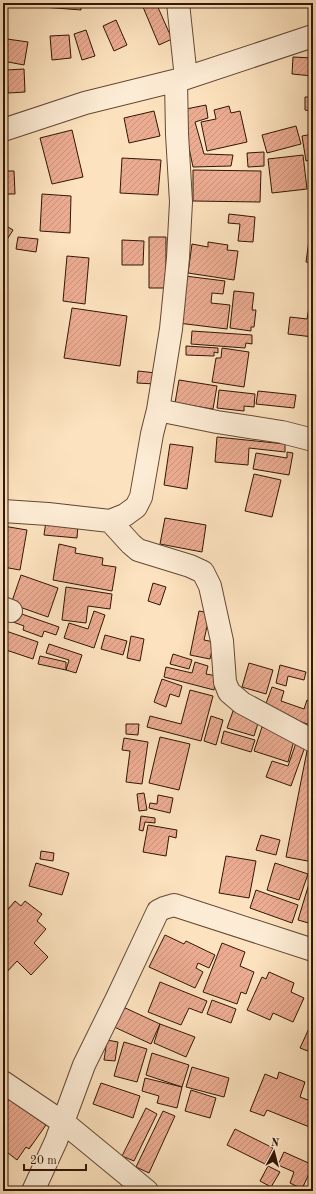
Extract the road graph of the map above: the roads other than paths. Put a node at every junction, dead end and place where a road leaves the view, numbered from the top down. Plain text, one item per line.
1 (178, 3) edge
2 (313, 36) edge
3 (181, 79) junction
4 (3, 130) edge
5 (158, 410) junction
6 (313, 440) edge
7 (3, 511) edge
8 (110, 521) junction
9 (313, 741) edge
10 (313, 950) edge
11 (3, 1082) edge
12 (62, 1123) junction
13 (33, 1191) edge
14 (147, 1191) edge

1 - 3 street
2 - 3 street
3 - 4 street
3 - 5 street
5 - 6 street
5 - 8 street
7 - 8 street
8 - 9 street
10 - 12 street
11 - 12 street
12 - 13 street
12 - 14 street

